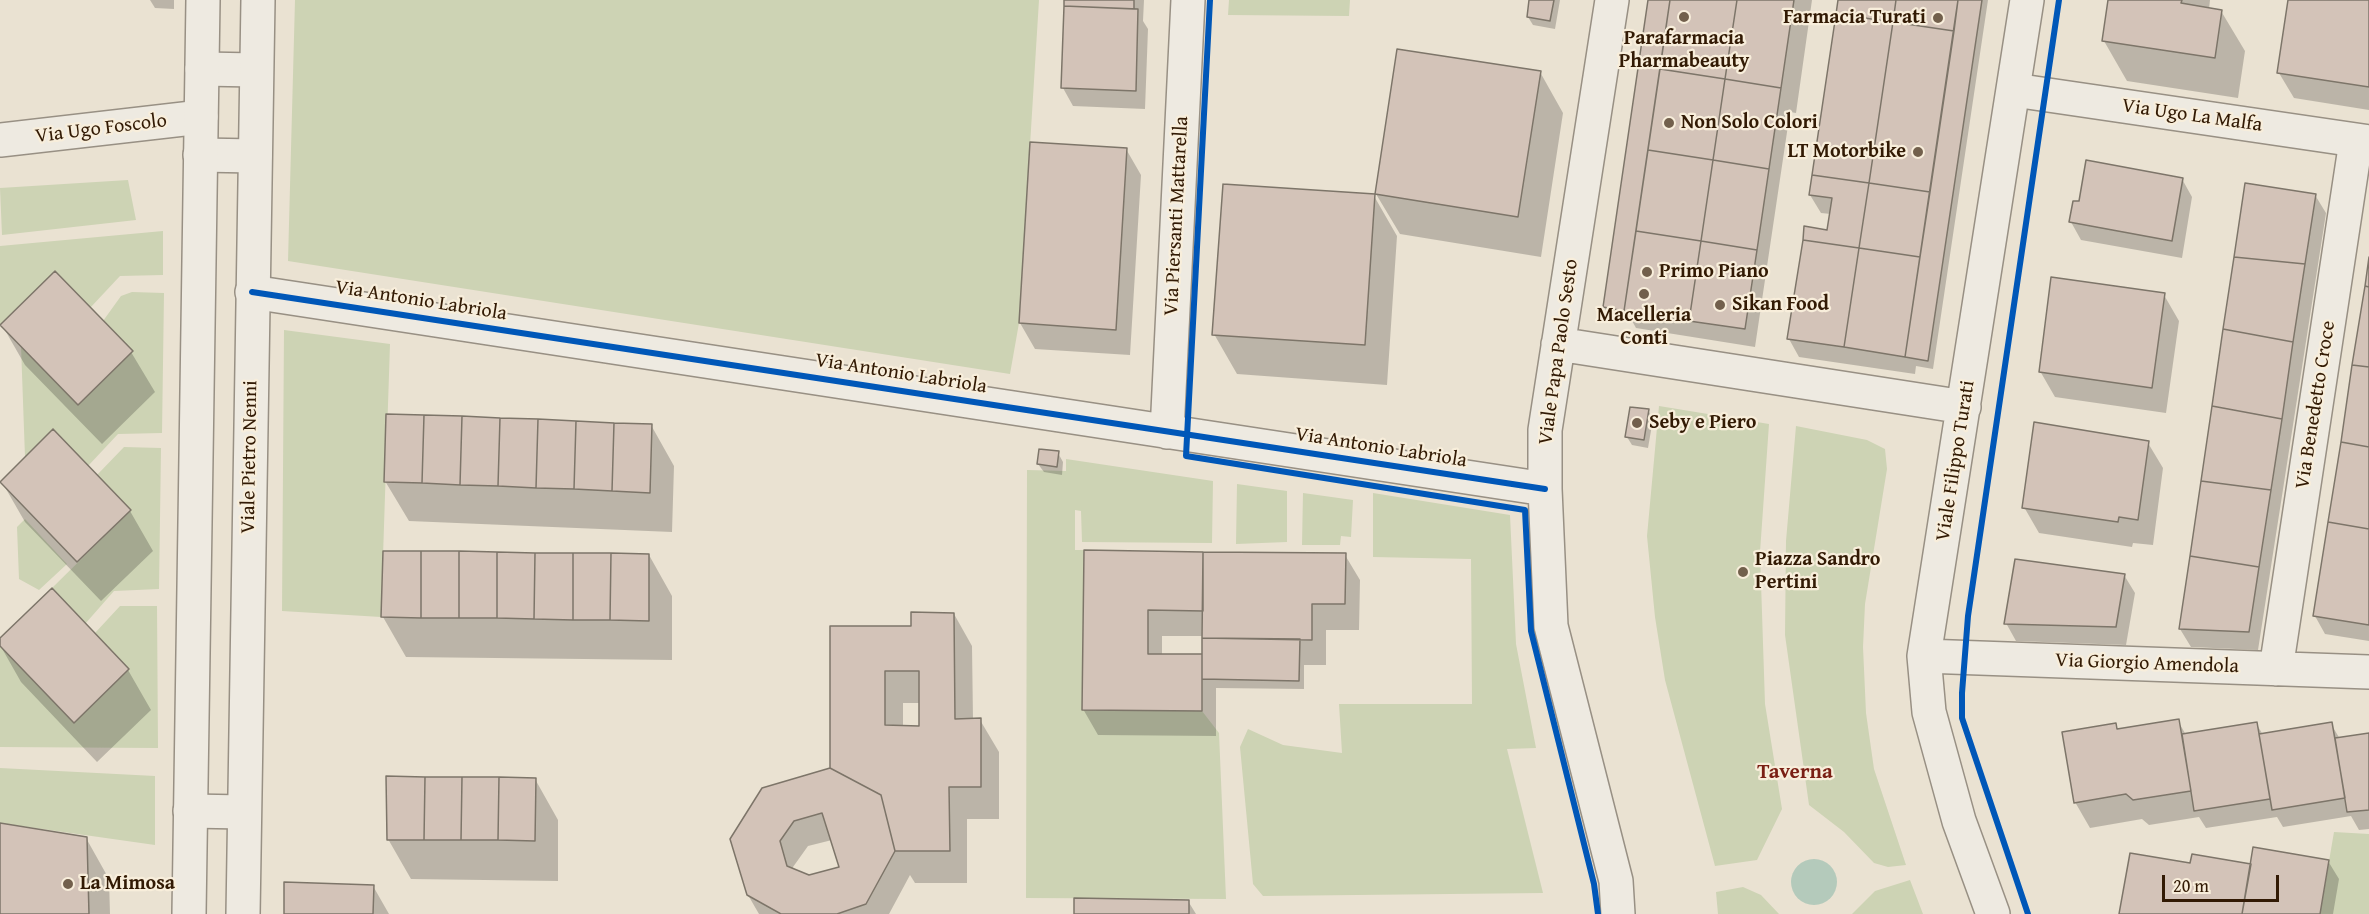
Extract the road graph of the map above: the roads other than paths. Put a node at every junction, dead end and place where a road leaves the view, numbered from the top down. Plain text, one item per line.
1 (203, 0) edge
2 (258, 0) edge
3 (1188, 0) edge
4 (1612, 0) edge
5 (2027, 0) edge
6 (202, 69) junction
7 (256, 70) junction
8 (2014, 90) junction
9 (201, 117) junction
10 (0, 141) edge
11 (2362, 142) edge
12 (201, 155) junction
13 (255, 156) junction
14 (252, 292) junction
15 (1558, 344) junction
16 (1964, 406) junction
17 (1167, 432) junction
18 (1545, 489) junction
19 (1924, 656) junction
20 (2276, 669) junction
21 (2369, 672) edge
22 (190, 811) junction
23 (244, 812) junction
24 (189, 914) edge
25 (243, 914) edge
26 (1618, 914) edge
27 (1993, 914) edge

1 - 6 street
2 - 7 street, Viale Pietro Nenni
3 - 17 street, Via Piersanti Mattarella
4 - 15 street, Viale Papa Paolo Sesto
5 - 8 street, Viale Filippo Turati
6 - 7 street
6 - 9 street
7 - 13 street, Viale Pietro Nenni
8 - 11 street, Via Ugo La Malfa
8 - 16 street, Viale Filippo Turati
9 - 10 street, Via Ugo Foscolo
9 - 12 street
11 - 20 street, Via Benedetto Croce
12 - 13 street
12 - 22 street
13 - 14 street, Viale Pietro Nenni
14 - 17 street, Via Antonio Labriola
14 - 23 street, Viale Pietro Nenni
15 - 16 street
15 - 18 street, Viale Papa Paolo Sesto
16 - 19 street, Viale Filippo Turati
17 - 18 street, Via Antonio Labriola
18 - 26 street, Viale Papa Paolo Sesto
19 - 20 street, Via Giorgio Amendola
19 - 27 street, Viale Filippo Turati
20 - 21 street, Via Giorgio Amendola
22 - 23 street
22 - 24 street
23 - 25 street, Viale Pietro Nenni

